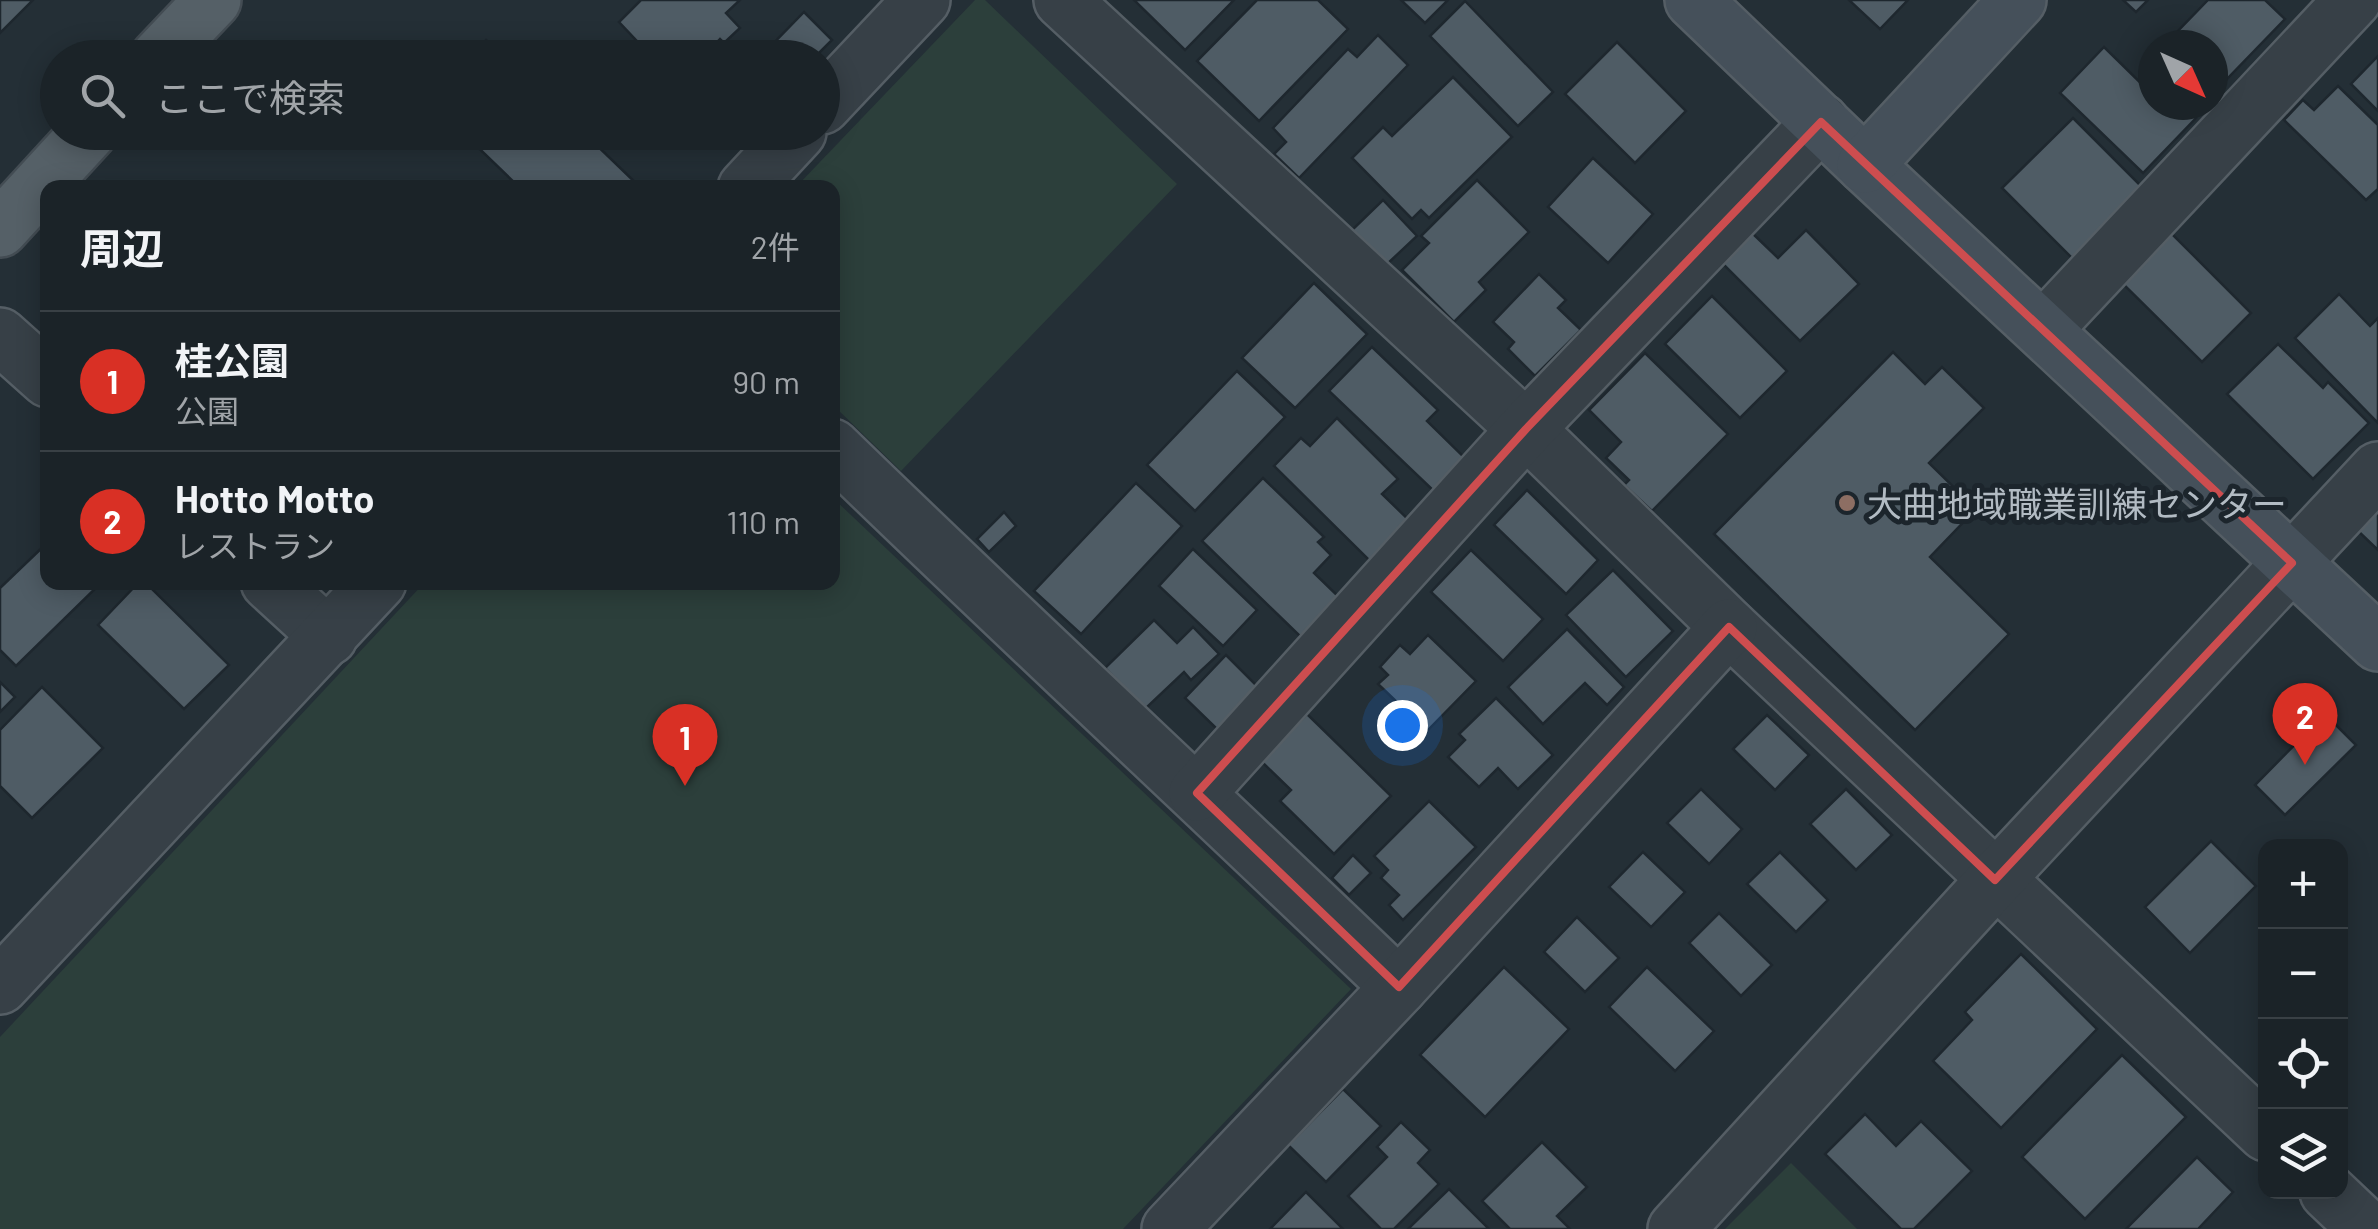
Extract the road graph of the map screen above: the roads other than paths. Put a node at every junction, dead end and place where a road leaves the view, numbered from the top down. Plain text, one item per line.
1 (212, 0) edge
2 (922, 0) edge
3 (1062, 0) edge
4 (1692, 0) edge
5 (2018, 0) edge
6 (2353, 0) edge
7 (175, 40) edge
8 (840, 87) edge
9 (1821, 122) junction
10 (72, 150) edge
11 (781, 150) edge
12 (1866, 166) junction
13 (45, 180) edge
14 (753, 180) edge
15 (40, 185) edge
16 (0, 229) edge
17 (2042, 330) junction
18 (0, 336) edge
19 (40, 372) edge
20 (1526, 428) junction
21 (840, 455) edge
22 (2378, 470) edge
23 (2292, 563) junction
24 (278, 590) edge
25 (371, 590) edge
26 (1729, 627) junction
27 (329, 637) junction
28 (2378, 643) edge
29 (1197, 793) junction
30 (1995, 880) junction
31 (0, 986) edge
32 (1399, 987) junction
33 (2258, 1126) edge
34 (1170, 1229) edge
35 (1676, 1229) edge

1 - 7 main road
2 - 8 street
3 - 20 street
4 - 9 street
5 - 12 street
6 - 17 street
9 - 12 street
9 - 20 street
10 - 13 main road
11 - 14 street
12 - 17 street
15 - 16 main road
17 - 23 street
18 - 19 street
20 - 26 street
20 - 29 street
21 - 29 street
22 - 23 street
23 - 28 street
23 - 30 street
24 - 27 street
25 - 27 street
26 - 30 street
26 - 32 street
27 - 31 street
29 - 32 street
30 - 33 street
30 - 35 street
32 - 34 street

